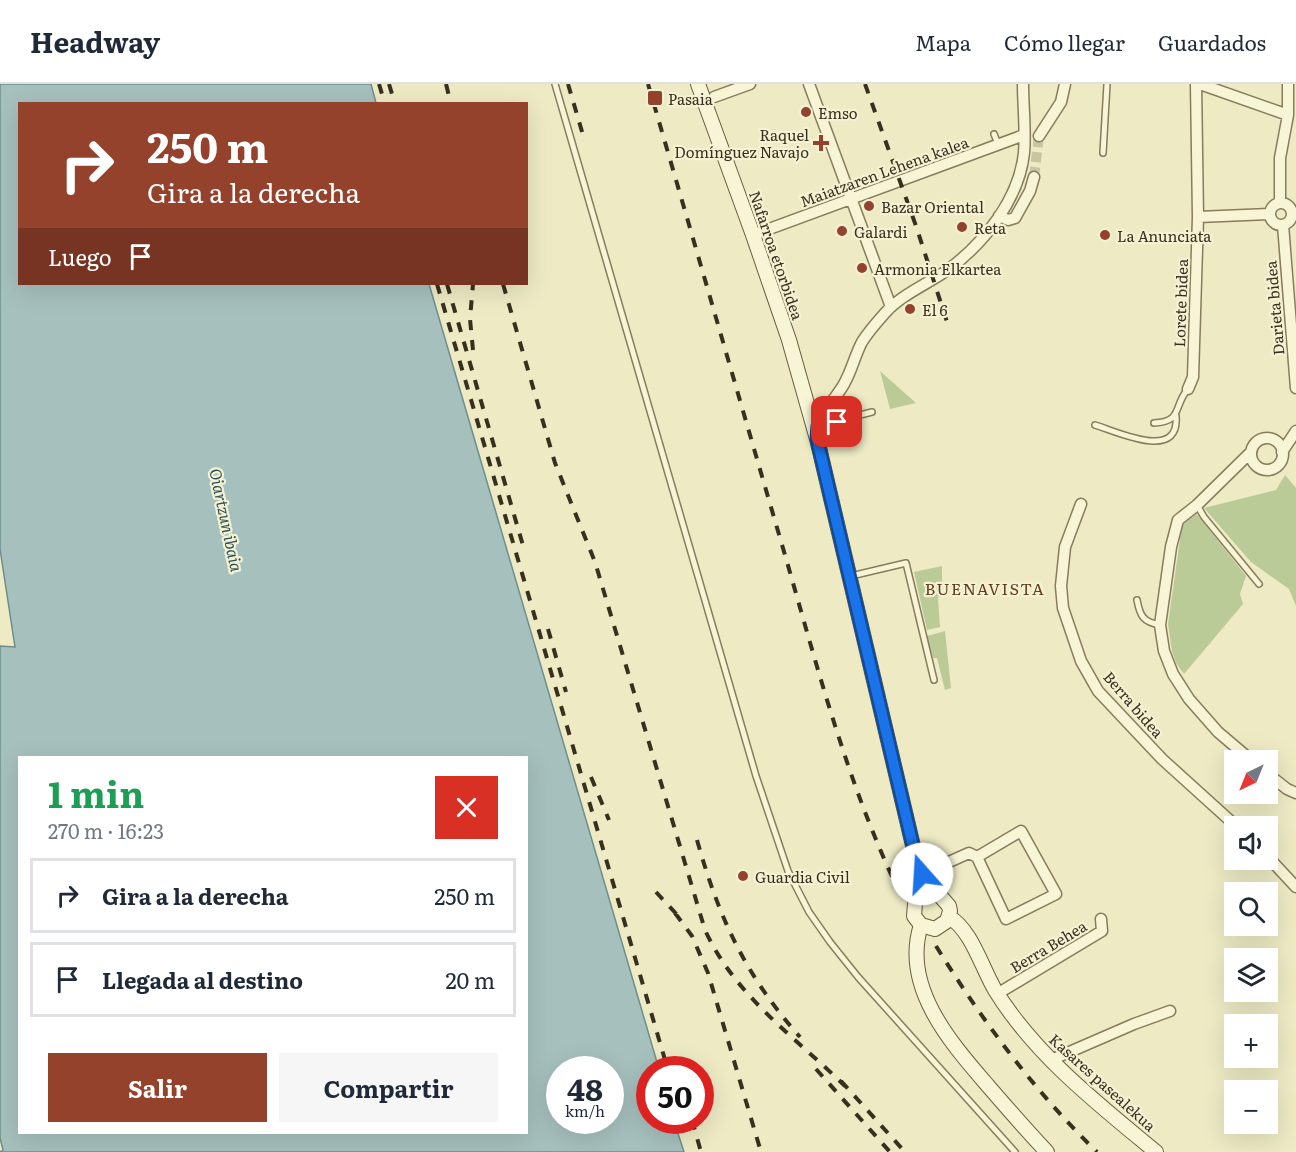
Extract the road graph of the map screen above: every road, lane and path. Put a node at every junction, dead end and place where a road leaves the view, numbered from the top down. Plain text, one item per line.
1 (555, 84) edge
2 (698, 84) edge
3 (750, 84) edge
4 (809, 84) edge
5 (1023, 84) edge
6 (1065, 84) edge
7 (1107, 84) edge
8 (1196, 84) edge
9 (1200, 84) edge
10 (1288, 84) edge
11 (714, 97) dead end
12 (1288, 115) junction
13 (1024, 135) junction
14 (1039, 136) tunnel mouth
15 (1103, 153) dead end
16 (1034, 177) tunnel mouth
17 (851, 198) junction
18 (1280, 202) junction
19 (1269, 214) junction
20 (999, 216) junction
21 (1198, 217) junction
22 (1283, 225) junction
23 (753, 235) junction
24 (891, 307) junction
25 (1296, 388) edge
26 (1188, 389) joint
27 (872, 412) dead end
28 (1176, 416) junction
29 (1154, 423) dead end
30 (1095, 425) dead end
31 (1296, 431) edge
32 (818, 432) junction
33 (1280, 447) junction
34 (1252, 456) junction
35 (1081, 504) dead end
36 (1197, 505) junction
37 (850, 577) junction
38 (1259, 584) dead end
39 (1137, 600) dead end
40 (1160, 625) junction
41 (934, 680) dead end
42 (1239, 750) edge
43 (1278, 782) edge
44 (1296, 793) edge
45 (1225, 816) edge
46 (977, 857) junction
47 (1278, 868) edge
48 (920, 871) junction
49 (1296, 887) edge
50 (938, 894) junction
51 (917, 901) junction
52 (949, 917) junction
53 (1101, 919) dead end
54 (921, 925) junction
55 (998, 994) junction
56 (1170, 1011) dead end
57 (1051, 1060) junction
58 (1015, 1152) edge
59 (1047, 1152) edge
60 (1156, 1152) edge

1 - 58 lane
2 - 23 main road, Nafarroa etorbidea
3 - 11 street
4 - 17 street
5 - 13 street
6 - 14 street
7 - 15 lane
8 - 21 street, Lorete bidea
9 - 12 street
10 - 12 street, Darieta bidea
12 - 18 street, Darieta bidea
13 - 17 street, Maiatzaren Lehena kalea
13 - 20 street
16 - 20 street
17 - 23 street, Maiatzaren Lehena kalea
17 - 24 street
18 - 19 street
18 - 22 street, Darieta bidea
19 - 21 street
19 - 22 street
20 - 24 street
21 - 26 street, Lorete bidea
22 - 25 street, Darieta bidea
23 - 32 main road, Nafarroa etorbidea
24 - 32 street
26 - 28 lane
27 - 32 lane
28 - 29 lane
28 - 30 lane
31 - 33 street
32 - 37 main road, Nafarroa etorbidea
33 - 34 street
33 - 34 street
34 - 36 street
35 - 45 street, Berra bidea
36 - 38 lane
36 - 40 street
37 - 41 lane
37 - 48 main road, Nafarroa etorbidea
39 - 40 lane
40 - 42 street
43 - 44 street
46 - 46 street
46 - 48 street
47 - 49 street
48 - 50 main road
48 - 51 main road
50 - 51 main road
50 - 52 main road
51 - 54 main road
52 - 54 main road
52 - 55 main road, Kasares pasealekua
53 - 55 street, Berra Behea
54 - 59 main road
55 - 57 main road, Kasares pasealekua
56 - 57 street
57 - 60 main road, Kasares pasealekua

